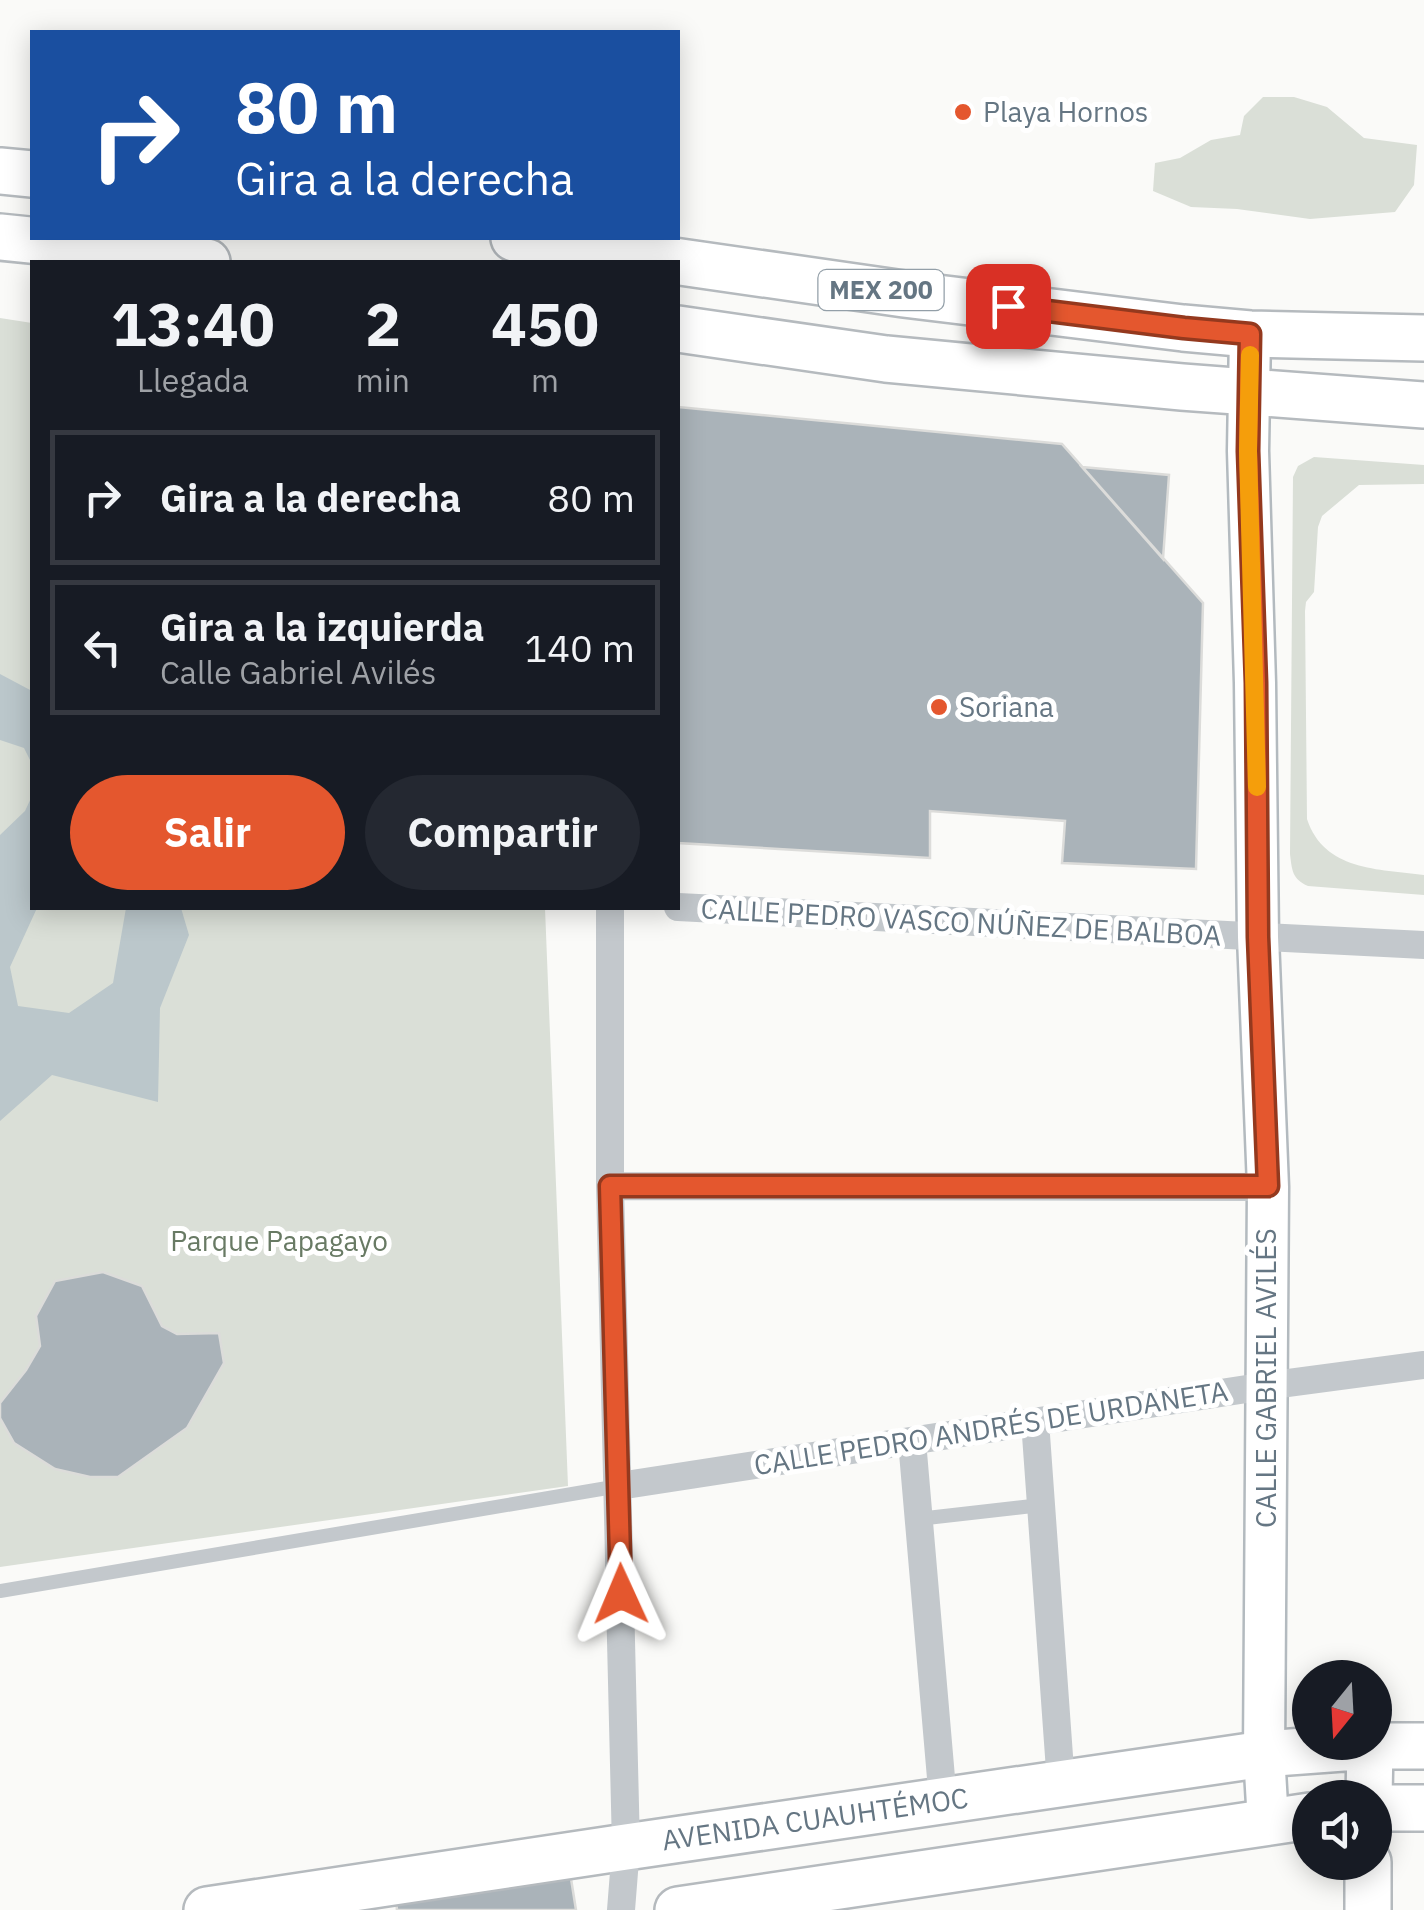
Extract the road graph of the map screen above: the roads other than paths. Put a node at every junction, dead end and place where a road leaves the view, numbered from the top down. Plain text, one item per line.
1 (0, 171) edge
2 (30, 174) edge
3 (0, 237) edge
4 (528, 240) edge
5 (192, 260) edge
6 (667, 260) edge
7 (680, 262) edge
8 (680, 329) edge
9 (1250, 334) junction
10 (1424, 338) edge
11 (1248, 392) junction
12 (1424, 405) edge
13 (680, 907) edge
14 (610, 910) edge
15 (1258, 937) junction
16 (1424, 944) edge
17 (610, 1186) junction
18 (1268, 1186) junction
19 (1424, 1365) edge
20 (1266, 1386) junction
21 (1034, 1421) junction
22 (912, 1441) junction
23 (619, 1486) junction
24 (1040, 1505) junction
25 (918, 1519) junction
26 (0, 1591) edge
27 (1392, 1746) edge
28 (1424, 1746) edge
29 (1292, 1752) edge
30 (1264, 1754) junction
31 (1060, 1784) junction
32 (943, 1801) junction
33 (1392, 1808) edge
34 (1424, 1808) edge
35 (1289, 1819) edge
36 (626, 1846) junction
37 (1368, 1880) edge
38 (207, 1910) edge
39 (621, 1910) edge
40 (678, 1910) edge
41 (1368, 1910) edge

1 - 2 main road
3 - 5 main road
4 - 6 main road, MEX 200
7 - 9 main road, MEX 200
8 - 11 main road, MEX 200
9 - 10 main road, MEX 200
9 - 11 street, CALLE GABRIEL AVILÉS
11 - 12 main road, MEX 200
11 - 15 street, CALLE GABRIEL AVILÉS
13 - 15 street, CALLE PEDRO VASCO NÚÑEZ DE BALBOA
14 - 17 street
15 - 16 street, CALLE PEDRO VASCO NÚÑEZ DE BALBOA
15 - 18 street, CALLE GABRIEL AVILÉS
17 - 18 street
17 - 23 street
18 - 20 street, CALLE GABRIEL AVILÉS
19 - 20 street, CALLE PEDRO ANDRÉS DE URDANETA
20 - 21 street, CALLE PEDRO ANDRÉS DE URDANETA
20 - 30 street, CALLE GABRIEL AVILÉS
21 - 22 street, CALLE PEDRO ANDRÉS DE URDANETA
21 - 24 street
22 - 23 street, CALLE PEDRO ANDRÉS DE URDANETA
22 - 25 street
23 - 26 lane
23 - 36 street
24 - 25 lane
24 - 31 street
25 - 32 street
27 - 28 main road, AVENIDA CUAUHTÉMOC
29 - 30 main road, AVENIDA CUAUHTÉMOC
30 - 31 main road, AVENIDA CUAUHTÉMOC
30 - 35 street, CALLE GABRIEL AVILÉS
31 - 32 main road, AVENIDA CUAUHTÉMOC
32 - 36 main road, AVENIDA CUAUHTÉMOC
33 - 34 main road
35 - 40 main road
36 - 38 main road, AVENIDA CUAUHTÉMOC
36 - 39 street
37 - 41 main road

